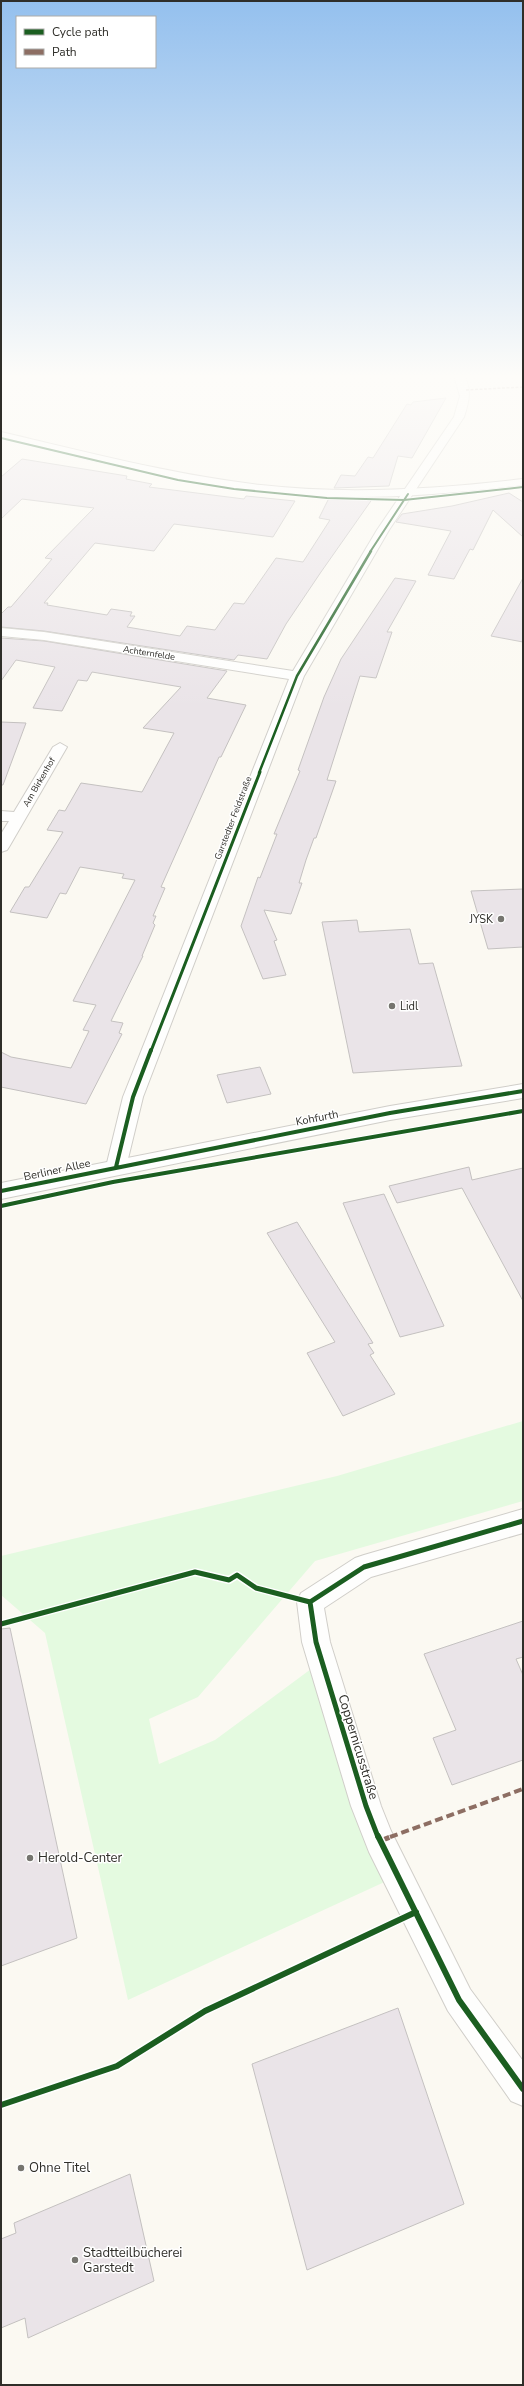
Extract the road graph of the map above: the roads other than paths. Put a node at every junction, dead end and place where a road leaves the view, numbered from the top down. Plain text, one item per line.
1 (252, 486) edge
2 (413, 486) edge
3 (481, 486) edge
4 (408, 494) junction
5 (1, 632) edge
6 (297, 676) junction
7 (60, 748) dead end
8 (1, 816) edge
9 (19, 817) junction
10 (1, 847) edge
11 (523, 1091) edge
12 (116, 1168) junction
13 (1, 1191) edge
14 (523, 1521) edge
15 (523, 2089) edge

1 - 4 main road
2 - 4 street, Garstedter Feldstraße
3 - 4 main road
4 - 6 street, Garstedter Feldstraße
5 - 6 street, Achternfelde
6 - 12 street, Garstedter Feldstraße
7 - 9 street, Am Birkenhof
8 - 9 street, Am Birkenhof
9 - 10 street, Am Birkenhof
11 - 12 main road, Kohfurth
12 - 13 main road, Berliner Allee
14 - 15 street, Coppernicusstraße

